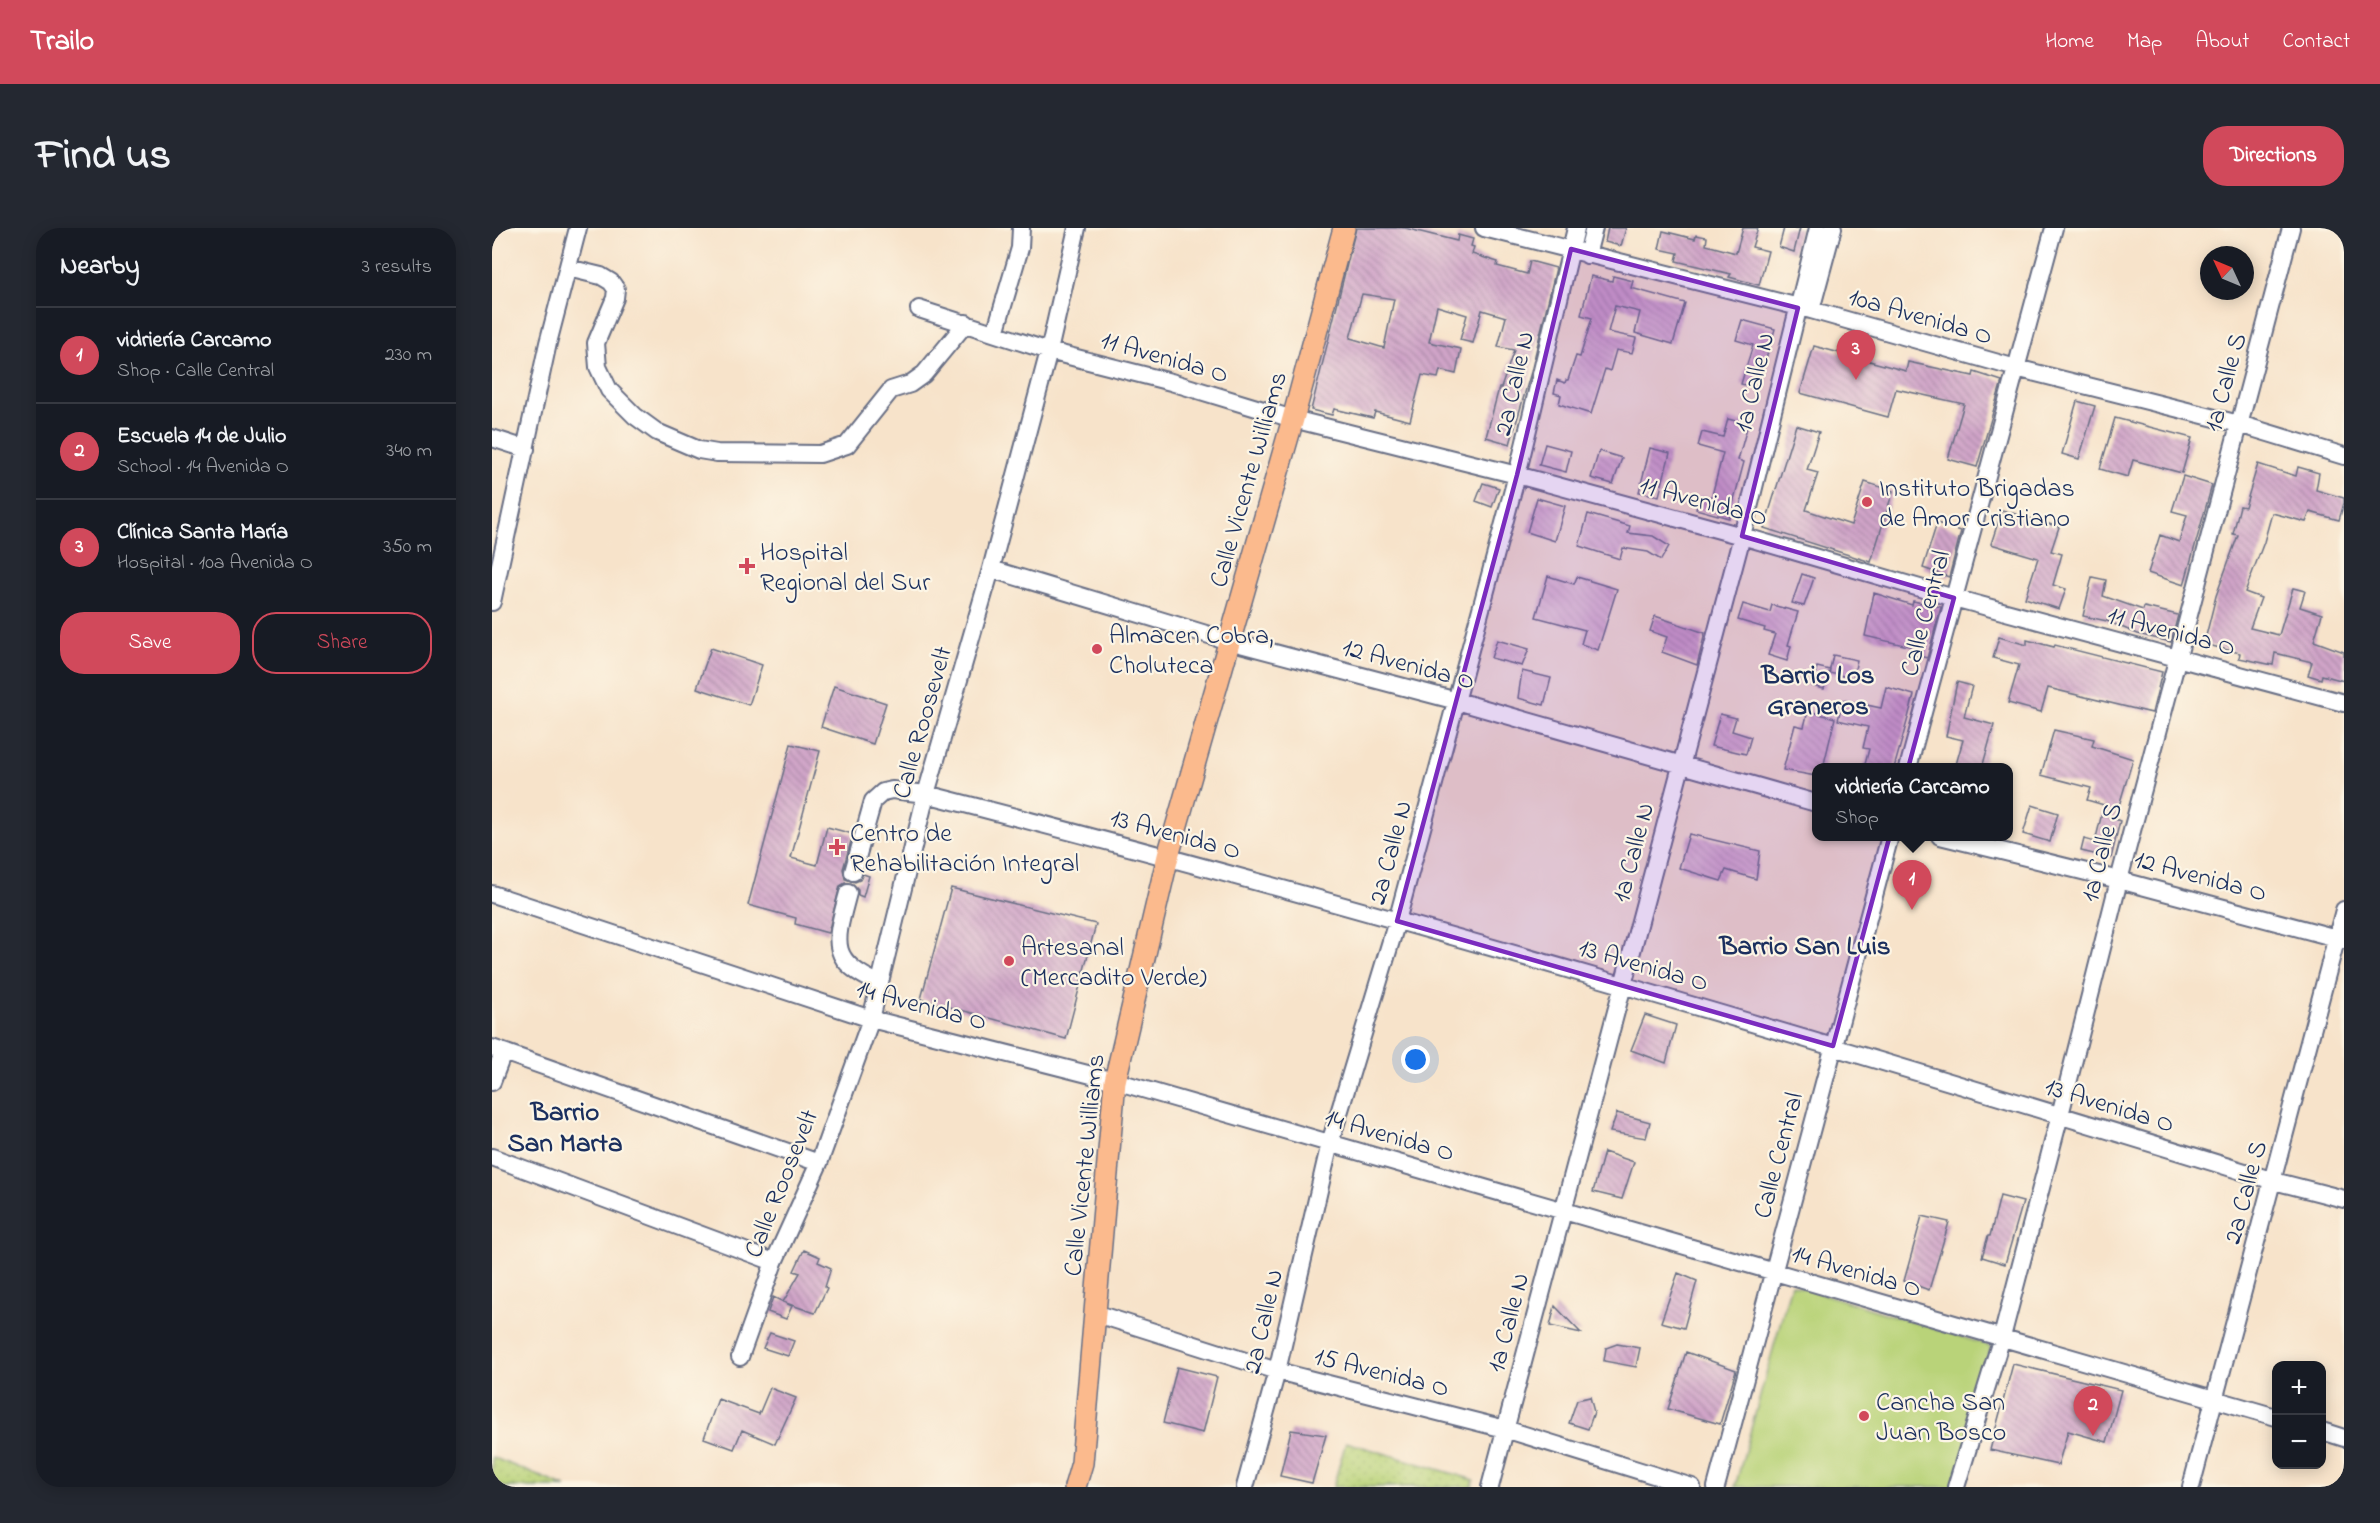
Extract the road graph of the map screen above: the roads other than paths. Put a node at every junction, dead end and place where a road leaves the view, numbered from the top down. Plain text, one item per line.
1 (579, 228) edge
2 (1021, 228) edge
3 (1077, 228) edge
4 (1344, 228) edge
5 (1484, 228) edge
6 (1576, 228) edge
7 (1594, 228) edge
8 (1818, 228) edge
9 (1833, 228) edge
10 (2054, 228) edge
11 (2291, 228) edge
12 (1571, 249) junction
13 (1587, 255) junction
14 (568, 268) junction
15 (919, 309) dead end
16 (1804, 309) junction
17 (966, 323) junction
18 (995, 333) junction
19 (1049, 351) junction
20 (2016, 368) junction
21 (1293, 419) junction
22 (2240, 424) junction
23 (492, 438) edge
24 (526, 449) junction
25 (2344, 456) edge
26 (1517, 475) junction
27 (1742, 536) junction
28 (991, 569) junction
29 (1954, 597) junction
30 (492, 602) edge
31 (1229, 641) junction
32 (2177, 657) junction
33 (1456, 702) junction
34 (2344, 703) edge
35 (1909, 763) edge
36 (1681, 764) junction
37 (926, 794) junction
38 (1812, 802) edge
39 (1889, 841) edge
40 (1957, 841) edge
41 (1168, 856) junction
42 (853, 872) dead end
43 (2119, 880) junction
44 (848, 893) dead end
45 (492, 894) edge
46 (2344, 910) edge
47 (1397, 921) junction
48 (2340, 939) edge
49 (880, 984) junction
50 (1623, 984) junction
51 (871, 1018) junction
52 (1833, 1046) junction
53 (497, 1051) edge
54 (1116, 1081) junction
55 (492, 1082) edge
56 (2060, 1115) junction
57 (1330, 1143) junction
58 (492, 1157) edge
59 (819, 1163) junction
60 (2274, 1182) junction
61 (2344, 1199) edge
62 (1563, 1209) junction
63 (774, 1262) junction
64 (1772, 1272) junction
65 (1094, 1313) junction
66 (2002, 1337) junction
67 (740, 1357) dead end
68 (1277, 1371) junction
69 (2214, 1398) junction
70 (2272, 1415) edge
71 (1505, 1429) junction
72 (2326, 1432) edge
73 (2344, 1438) edge
74 (1075, 1487) edge
75 (1245, 1487) edge
76 (1490, 1487) edge
77 (1692, 1487) edge
78 (1716, 1487) edge
79 (1956, 1487) edge
80 (2191, 1487) edge

1 - 14 street
2 - 18 street
3 - 19 street, Calle Roosevelt
4 - 21 main road, Calle Vicente Williams
5 - 12 street, 10a Avenida O
6 - 12 street, 2a Calle N
7 - 13 street
8 - 16 street, 1a Calle N
9 - 16 street, 1a Calle N
10 - 20 street, Calle Central
11 - 22 street, 1a Calle S
12 - 13 street, 10a Avenida O
12 - 26 street, 2a Calle N
13 - 16 street, 10a Avenida O
14 - 17 street
14 - 24 street
15 - 17 street, 11 Avenida O
16 - 20 street, 10a Avenida O
16 - 27 street, 1a Calle N
17 - 18 street, 11 Avenida O
18 - 19 street, 11 Avenida O
19 - 21 street, 11 Avenida O
19 - 28 street, Calle Roosevelt
20 - 22 street, 10a Avenida O
20 - 29 street, Calle Central
21 - 26 street, 11 Avenida O
21 - 31 main road, Calle Vicente Williams
22 - 25 street, 10a Avenida O
22 - 32 street, 1a Calle S
23 - 24 street
24 - 30 street
26 - 27 street, 11 Avenida O
26 - 33 street, 2a Calle N
27 - 29 street, 11 Avenida O
27 - 36 street, 1a Calle N
28 - 31 street, 12 Avenida O
28 - 37 street, Calle Roosevelt
29 - 32 street, 11 Avenida O
29 - 35 street, Calle Central
31 - 33 street, 12 Avenida O
31 - 41 main road, Calle Vicente Williams
32 - 34 street, 11 Avenida O
32 - 43 street, 1a Calle S
33 - 36 street, 12 Avenida O
33 - 47 street, 2a Calle N
36 - 38 street, 12 Avenida O
36 - 50 street, 1a Calle N
37 - 41 street, 13 Avenida O
37 - 42 street, 13 Avenida O
37 - 49 street, Calle Roosevelt
39 - 52 street, Calle Central
40 - 43 street, 12 Avenida O
41 - 47 street, 13 Avenida O
41 - 54 main road, Calle Vicente Williams
43 - 48 street, 12 Avenida O
43 - 56 street, 1a Calle S
44 - 49 street
45 - 51 street, 14 Avenida O
46 - 48 street, 2a Calle S
47 - 50 street, 13 Avenida O
47 - 57 street, 2a Calle N
48 - 60 street, 2a Calle S
49 - 51 street, Calle Roosevelt
50 - 52 street, 13 Avenida O
50 - 62 street, 1a Calle N
51 - 54 street, 14 Avenida O
51 - 59 street, Calle Roosevelt
52 - 56 street, 13 Avenida O
52 - 64 street, Calle Central
53 - 55 street
53 - 59 street
54 - 57 street, 14 Avenida O
54 - 65 main road, Calle Vicente Williams
56 - 60 street, 13 Avenida O
56 - 66 street, 1a Calle S
57 - 62 street, 14 Avenida O
57 - 68 street, 2a Calle N
58 - 63 street
59 - 63 street, Calle Roosevelt
60 - 61 street, 13 Avenida O
60 - 69 street, 2a Calle S
62 - 64 street, 14 Avenida O
62 - 71 street, 1a Calle N
63 - 67 street, Calle Roosevelt
64 - 66 street, 14 Avenida O
64 - 78 street, Calle Central
65 - 68 street, 15 Avenida O
65 - 74 main road, Calle Vicente Williams
66 - 69 street, 14 Avenida O
66 - 79 street, 1a Calle S
68 - 71 street, 15 Avenida O
68 - 75 street, 2a Calle N
69 - 70 street, 14 Avenida O
69 - 80 street, 2a Calle S
71 - 76 street, 1a Calle N
71 - 77 street, 15 Avenida O
72 - 73 street

